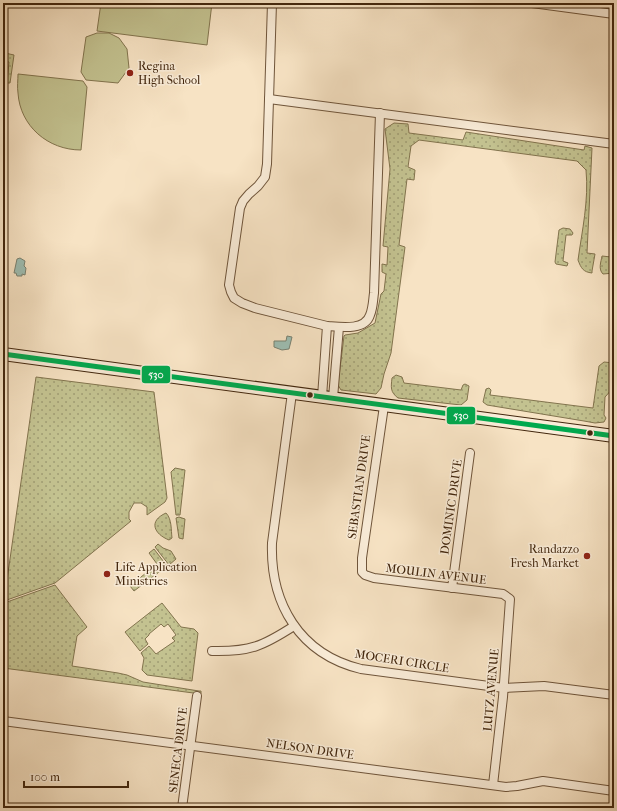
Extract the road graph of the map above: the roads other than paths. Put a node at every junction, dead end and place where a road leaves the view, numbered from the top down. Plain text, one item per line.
1 (272, 3) edge
2 (532, 3) edge
3 (614, 14) edge
4 (269, 99) junction
5 (380, 113) junction
6 (614, 144) edge
7 (327, 326) junction
8 (339, 327) junction
9 (3, 354) edge
10 (292, 393) junction
11 (327, 398) junction
12 (384, 406) junction
13 (614, 436) edge
14 (470, 452) dead end
15 (362, 572) joint
16 (452, 588) junction
17 (508, 597) joint
18 (294, 626) junction
19 (212, 651) dead end
20 (504, 688) junction
21 (614, 695) edge
22 (197, 696) dead end
23 (3, 721) edge
24 (191, 745) junction
25 (492, 786) junction
26 (614, 791) edge
27 (182, 808) edge

1 - 4 street
2 - 3 street
4 - 5 street
4 - 7 street
5 - 6 street
5 - 8 street
7 - 8 street
7 - 11 street
8 - 11 street
9 - 10 main road
10 - 11 main road
10 - 18 street, MOCERI CIRCLE
11 - 12 main road
12 - 13 main road
12 - 15 street, SEBASTIAN DRIVE
14 - 16 street, DOMINIC DRIVE
15 - 16 street, MOULIN AVENUE
16 - 17 street, MOULIN AVENUE
17 - 20 street, LUTZ AVENUE
18 - 19 street
18 - 20 street, MOCERI CIRCLE
20 - 21 street, MOCERI CIRCLE
20 - 25 street, LUTZ AVENUE
22 - 24 street, SENECA DRIVE
23 - 24 street, NELSON DRIVE
24 - 25 street, NELSON DRIVE
24 - 27 street, SENECA DRIVE
25 - 26 street, NELSON DRIVE

